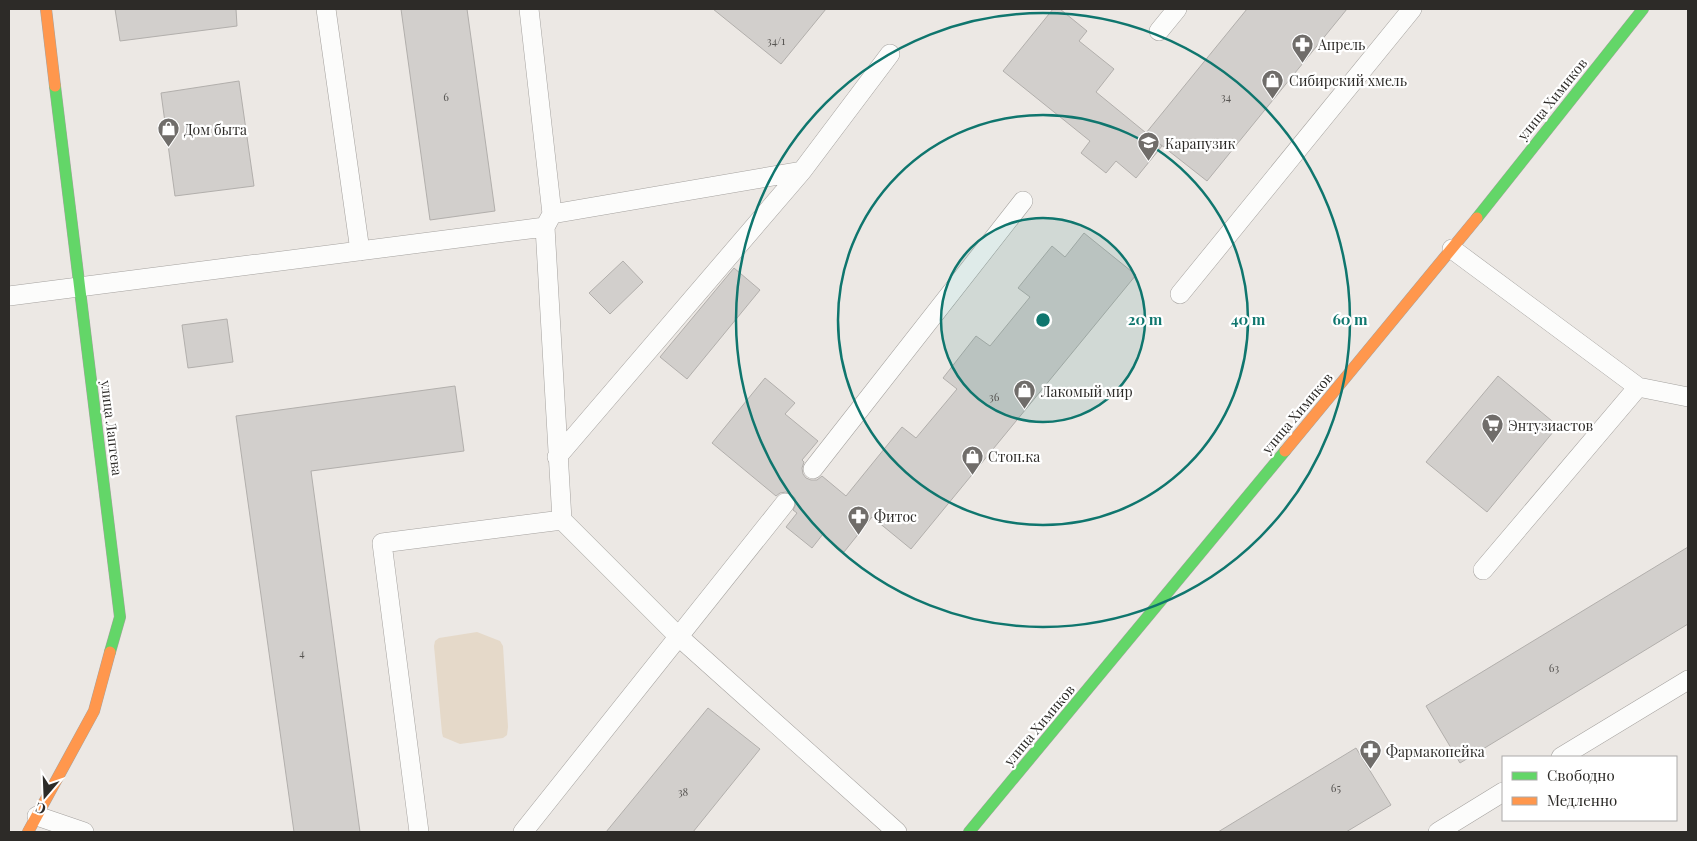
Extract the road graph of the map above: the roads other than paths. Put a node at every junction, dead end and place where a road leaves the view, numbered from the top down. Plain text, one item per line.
1 (46, 9) edge
2 (326, 9) edge
3 (529, 9) edge
4 (1177, 9) edge
5 (1412, 9) edge
6 (1644, 9) edge
7 (1159, 31) dead end
8 (890, 54) dead end
9 (802, 171) junction
10 (1024, 201) dead end
11 (549, 220) junction
12 (1452, 248) junction
13 (360, 251) junction
14 (79, 287) junction
15 (1180, 294) dead end
16 (9, 296) edge
17 (1638, 387) junction
18 (1688, 397) edge
19 (557, 457) junction
20 (813, 469) dead end
21 (785, 503) dead end
22 (562, 520) junction
23 (1483, 570) dead end
24 (678, 636) junction
25 (1688, 680) edge
26 (1563, 756) edge
27 (1502, 793) edge
28 (32, 824) edge
29 (79, 831) edge
30 (419, 832) edge
31 (523, 832) edge
32 (897, 832) edge
33 (969, 832) edge
34 (1438, 832) edge

1 - 14 main road, улица Лаптева
2 - 13 lane
3 - 11 lane
4 - 7 lane
5 - 15 lane
6 - 12 main road, улица Химиков
8 - 9 lane
9 - 11 lane
9 - 19 lane
10 - 20 lane
11 - 13 lane
11 - 19 lane
12 - 17 lane
12 - 33 main road, улица Химиков
13 - 14 lane
14 - 16 lane
14 - 28 main road, улица Лаптева
17 - 18 lane
17 - 23 lane
19 - 22 lane
21 - 24 lane
22 - 24 lane
22 - 30 lane
24 - 31 lane
24 - 32 lane
25 - 26 lane
27 - 34 lane
28 - 29 lane

